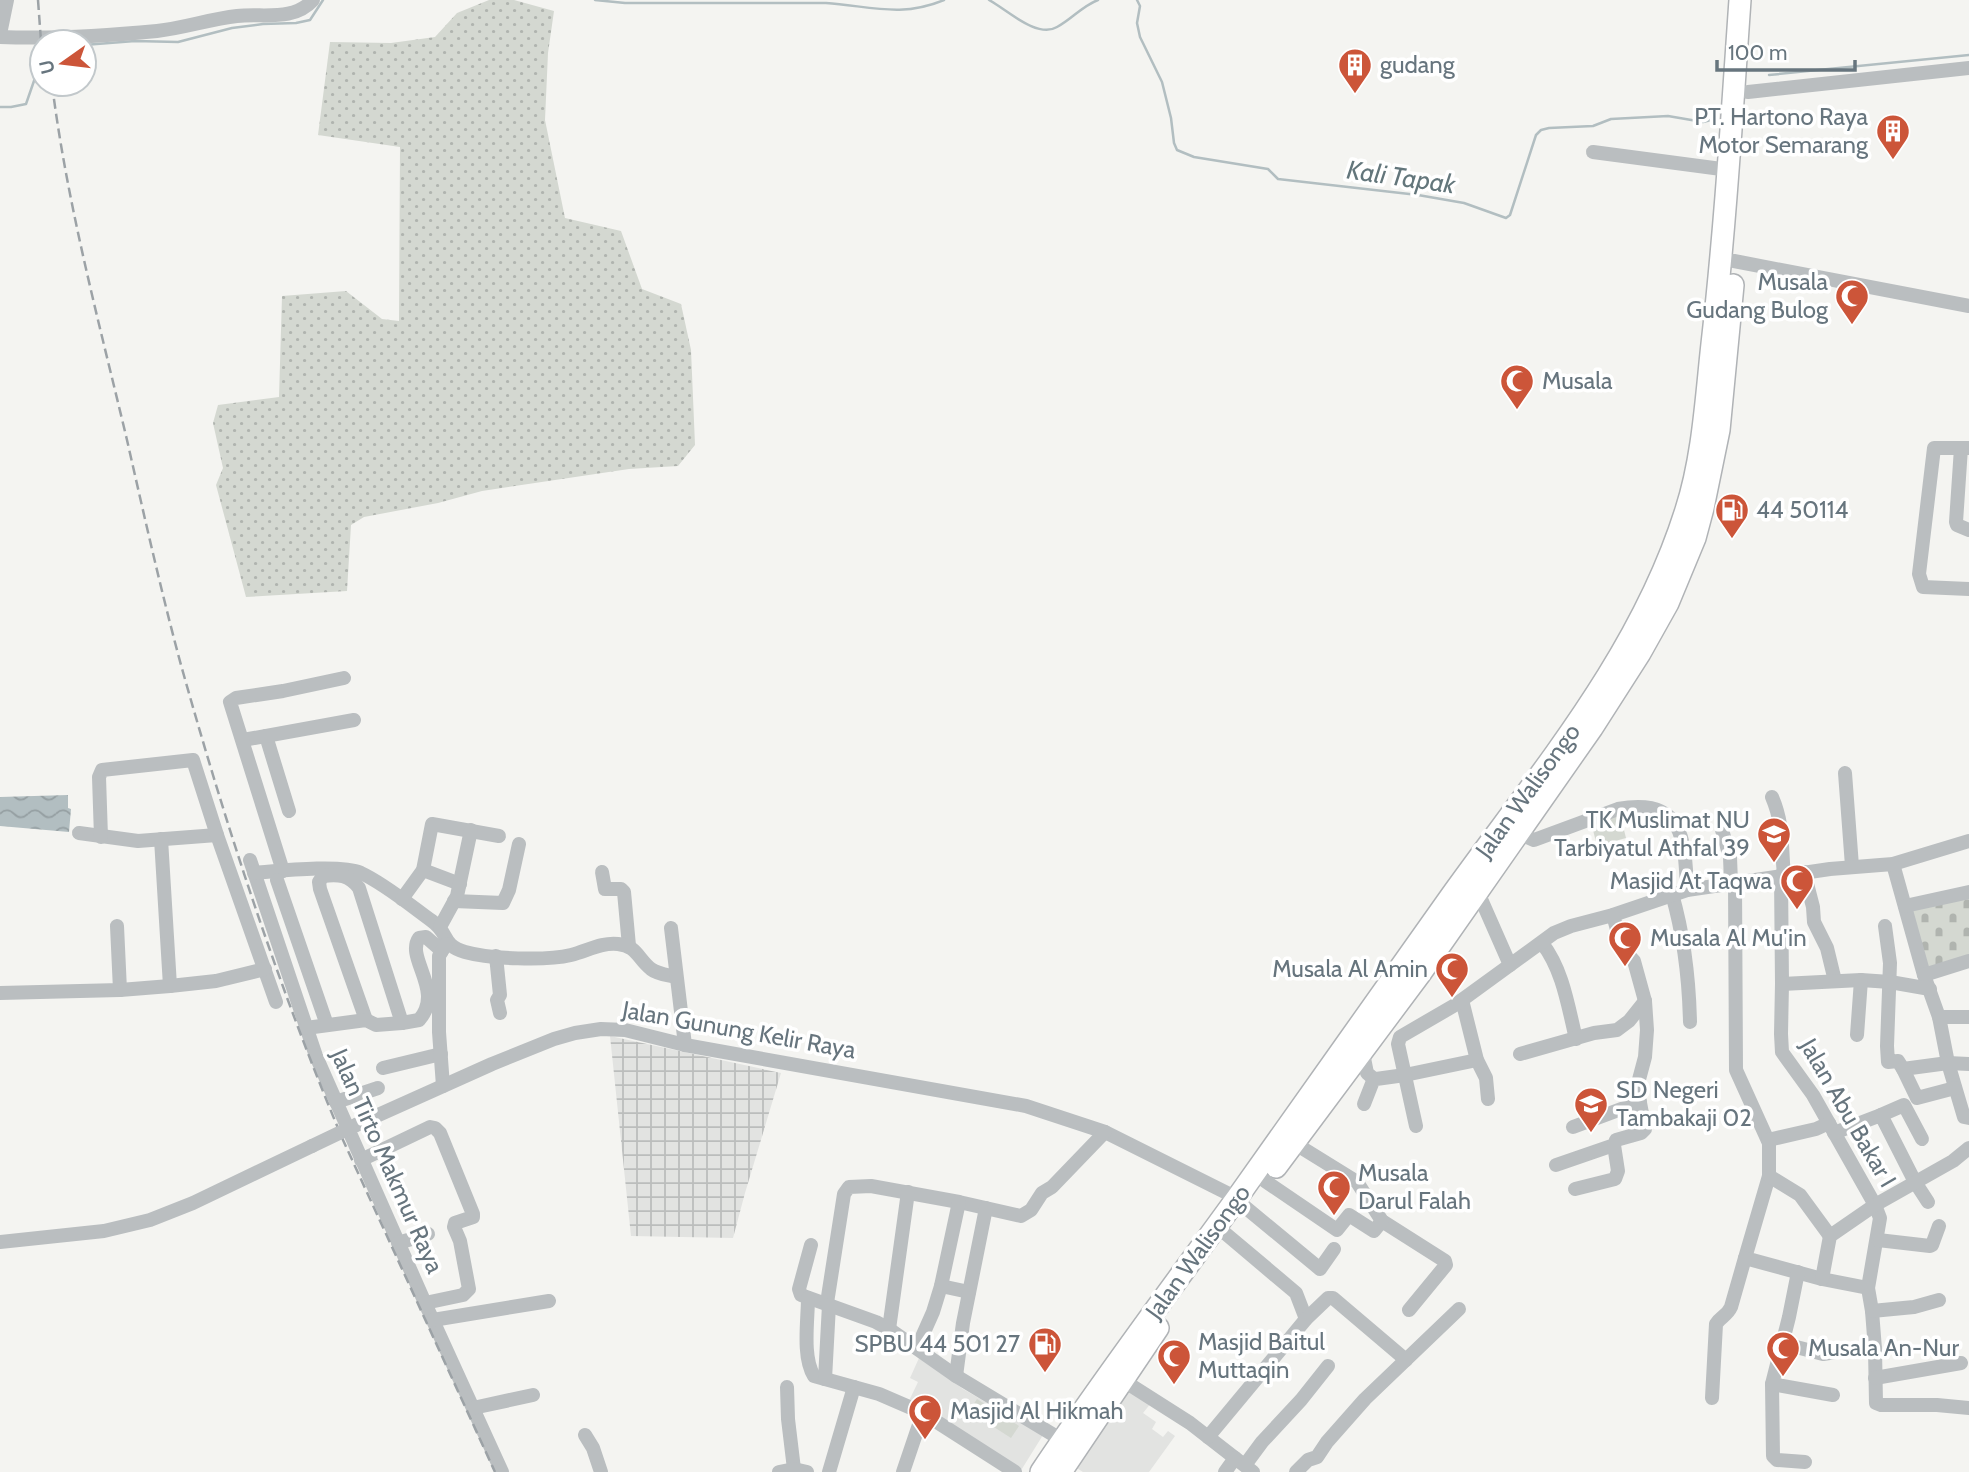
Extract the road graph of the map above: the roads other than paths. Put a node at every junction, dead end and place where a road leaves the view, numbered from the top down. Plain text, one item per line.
1 (7, 0) edge
2 (313, 0) edge
3 (1740, 0) edge
4 (1753, 0) edge
5 (0, 36) edge
6 (1969, 68) edge
7 (1748, 92) junction
8 (1593, 152) dead end
9 (1729, 170) junction
10 (1734, 261) junction
11 (1969, 306) edge
12 (1965, 448) edge
13 (1969, 532) edge
14 (1969, 589) edge
15 (344, 678) dead end
16 (354, 720) dead end
17 (266, 736) junction
18 (243, 740) junction
19 (1845, 773) dead end
20 (1772, 797) dead end
21 (289, 811) dead end
22 (471, 830) junction
23 (1722, 830) dead end
24 (79, 833) dead end
25 (1518, 833) junction
26 (217, 835) junction
27 (499, 836) dead end
28 (101, 837) junction
29 (161, 839) junction
30 (1969, 841) edge
31 (519, 844) dead end
32 (1893, 864) junction
33 (1852, 866) junction
34 (423, 870) junction
35 (602, 872) dead end
36 (1804, 872) junction
37 (1783, 875) junction
38 (280, 876) junction
39 (1733, 882) junction
40 (460, 884) junction
41 (1477, 890) junction
42 (1687, 890) junction
43 (1969, 892) edge
44 (1672, 894) junction
45 (401, 899) junction
46 (454, 901) junction
47 (1906, 906) junction
48 (1613, 915) junction
49 (117, 926) dead end
50 (1885, 926) dead end
51 (440, 927) junction
52 (671, 928) dead end
53 (1542, 943) junction
54 (629, 946) junction
55 (444, 947) junction
56 (496, 956) junction
57 (1969, 961) edge
58 (1510, 965) junction
59 (265, 969) junction
60 (676, 977) junction
61 (1835, 981) junction
62 (1861, 981) junction
63 (1890, 982) junction
64 (1927, 982) junction
65 (1782, 984) junction
66 (170, 986) junction
67 (120, 990) junction
68 (0, 993) edge
69 (1462, 1000) junction
70 (1645, 1001) junction
71 (276, 1002) dead end
72 (500, 1013) dead end
73 (1939, 1017) junction
74 (1969, 1017) edge
75 (366, 1020) junction
76 (1690, 1022) dead end
77 (401, 1023) junction
78 (327, 1025) junction
79 (306, 1028) junction
80 (1857, 1035) dead end
81 (1576, 1039) junction
82 (685, 1045) junction
83 (1363, 1053) junction
84 (441, 1054) junction
85 (1520, 1054) dead end
86 (1477, 1059) junction
87 (1948, 1063) junction
88 (1969, 1064) edge
89 (383, 1068) dead end
90 (1903, 1069) junction
91 (1405, 1075) junction
92 (1374, 1079) junction
93 (443, 1086) junction
94 (378, 1088) dead end
95 (1955, 1088) junction
96 (1488, 1099) dead end
97 (336, 1102) junction
98 (1640, 1102) junction
99 (1364, 1104) dead end
100 (1881, 1115) junction
101 (1969, 1118) edge
102 (1416, 1126) dead end
103 (1573, 1127) dead end
104 (1832, 1128) junction
105 (1105, 1132) junction
106 (1922, 1139) dead end
107 (1768, 1140) junction
108 (1294, 1143) junction
109 (1614, 1145) junction
110 (1969, 1149) edge
111 (361, 1160) junction
112 (1556, 1165) dead end
113 (1769, 1176) junction
114 (1265, 1181) junction
115 (1915, 1182) junction
116 (1575, 1189) dead end
117 (908, 1192) junction
118 (959, 1202) junction
119 (1928, 1202) dead end
120 (1241, 1203) junction
121 (1875, 1205) junction
122 (986, 1208) junction
123 (1382, 1221) junction
124 (1939, 1226) dead end
125 (428, 1234) dead end
126 (1226, 1234) junction
127 (1830, 1236) junction
128 (1878, 1240) junction
129 (0, 1241) edge
130 (398, 1242) junction
131 (811, 1245) dead end
132 (1334, 1249) dead end
133 (1745, 1258) junction
134 (1798, 1272) junction
135 (1822, 1279) junction
136 (941, 1286) junction
137 (1868, 1288) junction
138 (969, 1292) junction
139 (808, 1298) junction
140 (1939, 1300) dead end
141 (549, 1301) dead end
142 (425, 1303) junction
143 (828, 1304) junction
144 (1459, 1309) dead end
145 (1409, 1310) dead end
146 (1872, 1311) junction
147 (1306, 1319) junction
148 (433, 1320) junction
149 (888, 1329) junction
150 (1781, 1343) junction
151 (917, 1348) junction
152 (1875, 1349) junction
153 (1406, 1360) junction
154 (1961, 1363) dead end
155 (1328, 1366) dead end
156 (956, 1376) junction
157 (1875, 1378) junction
158 (830, 1381) junction
159 (1124, 1381) junction
160 (1772, 1384) junction
161 (787, 1387) dead end
162 (854, 1387) junction
163 (533, 1395) dead end
164 (1833, 1395) dead end
165 (1712, 1398) dead end
166 (473, 1408) junction
167 (1969, 1408) edge
168 (923, 1413) junction
169 (585, 1435) dead end
170 (1208, 1437) junction
171 (1062, 1440) junction
172 (1805, 1462) dead end
173 (1244, 1465) edge
174 (793, 1471) edge
175 (502, 1472) edge
176 (601, 1472) edge
177 (829, 1472) edge
178 (903, 1472) edge
179 (1015, 1472) edge
180 (1041, 1472) edge
181 (1061, 1472) edge
182 (1225, 1472) edge
183 (1296, 1472) edge

1 - 5 street
2 - 5 street
3 - 9 highway, Jalan Walisongo
4 - 7 highway, Jalan Walisongo
6 - 7 street
7 - 10 highway, Jalan Walisongo
8 - 9 street
9 - 120 highway, Jalan Walisongo
10 - 11 street
10 - 25 highway, Jalan Walisongo
12 - 13 street
12 - 14 street
15 - 18 street
16 - 17 street
17 - 18 street
17 - 21 street
18 - 38 street
19 - 33 street
20 - 37 street, Jalan Abu Bakar I
22 - 27 street
22 - 34 street
22 - 40 street
23 - 39 street
24 - 28 street
25 - 41 highway, Jalan Walisongo
25 - 42 street
26 - 28 street
26 - 29 street
26 - 59 street
28 - 29 street
29 - 66 street
30 - 32 street
31 - 46 street
32 - 33 street
32 - 47 street
33 - 36 street
34 - 40 street
34 - 45 street
35 - 54 street
36 - 37 street
36 - 61 street
37 - 39 street
37 - 65 street, Jalan Abu Bakar I
38 - 45 street
38 - 78 street
38 - 79 street, Jalan Tirto Makmur Raya
39 - 42 street
39 - 107 street
40 - 46 street
41 - 58 street
41 - 83 highway, Jalan Walisongo
42 - 44 street
43 - 47 street
44 - 48 street
44 - 76 street
45 - 51 street
46 - 51 street
47 - 64 street
48 - 53 street
48 - 70 street
49 - 67 street
50 - 63 street
51 - 55 street
52 - 60 street
53 - 58 street
53 - 81 street
54 - 56 street
54 - 60 street
55 - 56 street
55 - 77 street
55 - 84 street
56 - 72 street
57 - 64 street
58 - 69 street
59 - 66 street
59 - 71 street
60 - 82 street
61 - 62 street
61 - 65 street
62 - 63 street
62 - 80 street
63 - 64 street
63 - 90 street
64 - 73 street
65 - 104 street, Jalan Abu Bakar I
66 - 67 street
67 - 68 street
69 - 86 street
69 - 91 street
70 - 81 street
70 - 98 street
73 - 74 street
73 - 87 street
75 - 77 street
75 - 77 street
75 - 78 street
78 - 79 street
79 - 97 street, Jalan Tirto Makmur Raya
81 - 85 street
82 - 93 street, Jalan Gunung Kelir Raya
82 - 105 street, Jalan Gunung Kelir Raya
83 - 92 street
83 - 108 highway, Jalan Walisongo
84 - 89 street
84 - 93 street
86 - 91 street
86 - 96 street
87 - 88 street
87 - 90 street
87 - 95 street
90 - 95 street
91 - 92 street
91 - 102 street
92 - 99 street
93 - 129 street, Jalan Gunung Kelir Raya, bridge
94 - 97 street
95 - 101 street
97 - 111 street, Jalan Tirto Makmur Raya
98 - 103 street
98 - 109 street
100 - 104 street
100 - 106 street
100 - 115 street
104 - 107 street
104 - 121 street, Jalan Abu Bakar I
105 - 120 street, Jalan Gunung Kelir Raya
105 - 122 street
107 - 113 street
108 - 114 highway, Jalan Walisongo
108 - 123 street
109 - 112 street
109 - 116 street
110 - 115 street
111 - 130 street, Jalan Tirto Makmur Raya
111 - 142 street
113 - 127 street
113 - 133 street
114 - 120 highway, Jalan Walisongo
114 - 123 street
115 - 119 street
115 - 121 street
117 - 118 street
117 - 143 street
117 - 149 street
118 - 122 street
118 - 136 street
120 - 126 highway, Jalan Walisongo
120 - 132 street, Jalan Gunung Kelir Raya
120 - 171 highway, Jalan Walisongo
121 - 127 street
121 - 128 street, Jalan Abu Bakar I
122 - 138 street
123 - 145 street
124 - 128 street
125 - 130 street
126 - 147 street
126 - 159 highway, Jalan Walisongo
127 - 135 street
128 - 137 street, Jalan Abu Bakar I
130 - 142 street, Jalan Tirto Makmur Raya
131 - 139 street
133 - 134 street
133 - 165 street
134 - 135 street
134 - 150 street
135 - 137 street
136 - 138 street
136 - 151 street
137 - 146 street
138 - 156 street
139 - 143 street
139 - 158 street
140 - 146 street
141 - 148 street
142 - 148 street, Jalan Tirto Makmur Raya
143 - 149 street
143 - 158 street
144 - 153 street
146 - 152 street
147 - 153 street
147 - 170 street
148 - 166 street, Jalan Tirto Makmur Raya
149 - 151 street
150 - 152 street
150 - 160 street
151 - 156 street
152 - 157 street
153 - 183 street
154 - 157 street
155 - 173 street
156 - 171 street
157 - 167 street
158 - 162 street
159 - 170 street
159 - 181 highway, Jalan Walisongo
160 - 164 street
160 - 172 street
161 - 174 street
162 - 168 street
162 - 177 street
163 - 166 street
166 - 175 street, Jalan Tirto Makmur Raya
168 - 178 street
168 - 179 street
169 - 176 street
170 - 173 street
171 - 180 highway, Jalan Walisongo
173 - 182 street

